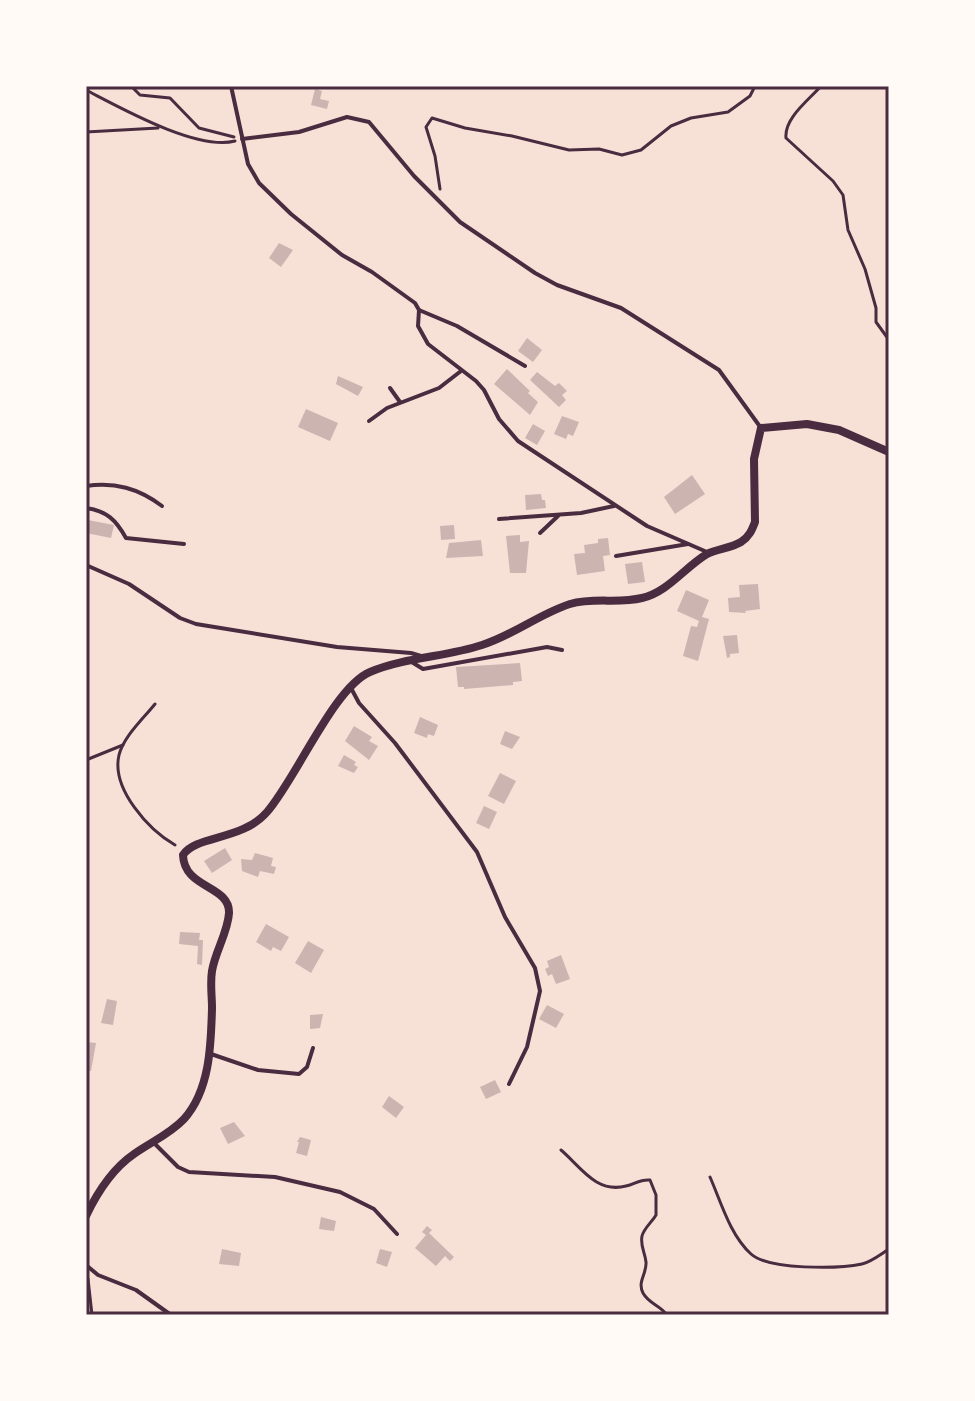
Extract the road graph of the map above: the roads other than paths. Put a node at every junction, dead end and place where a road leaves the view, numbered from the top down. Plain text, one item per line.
1 (231, 86) edge
2 (242, 139) junction
3 (419, 310) junction
4 (525, 366) dead end
5 (461, 371) junction
6 (390, 388) dead end
7 (402, 403) junction
8 (369, 421) dead end
9 (761, 428) junction
10 (889, 452) edge
11 (86, 486) edge
12 (162, 506) dead end
13 (614, 506) junction
14 (86, 508) edge
15 (560, 514) junction
16 (499, 519) dead end
17 (540, 533) dead end
18 (184, 544) dead end
19 (690, 544) junction
20 (709, 553) junction
21 (616, 556) dead end
22 (86, 565) edge
23 (562, 650) dead end
24 (423, 657) junction
25 (410, 661) junction
26 (350, 686) junction
27 (313, 1048) dead end
28 (209, 1053) junction
29 (509, 1084) dead end
30 (154, 1143) junction
31 (86, 1216) edge
32 (397, 1234) dead end
33 (88, 1267) edge
34 (171, 1315) edge

1 - 2 lane
2 - 3 lane
2 - 9 lane
3 - 4 lane
3 - 5 lane
5 - 7 lane
5 - 13 lane
6 - 7 lane
7 - 8 lane
9 - 10 street
9 - 20 street
11 - 12 lane
13 - 15 lane
13 - 19 lane
14 - 18 lane
15 - 16 lane
15 - 17 lane
19 - 20 lane
19 - 21 lane
20 - 24 street
22 - 24 lane
23 - 25 lane
24 - 25 street
25 - 26 street
26 - 28 street
26 - 29 lane
27 - 28 lane
28 - 30 street
30 - 31 street
30 - 32 lane
33 - 34 lane

